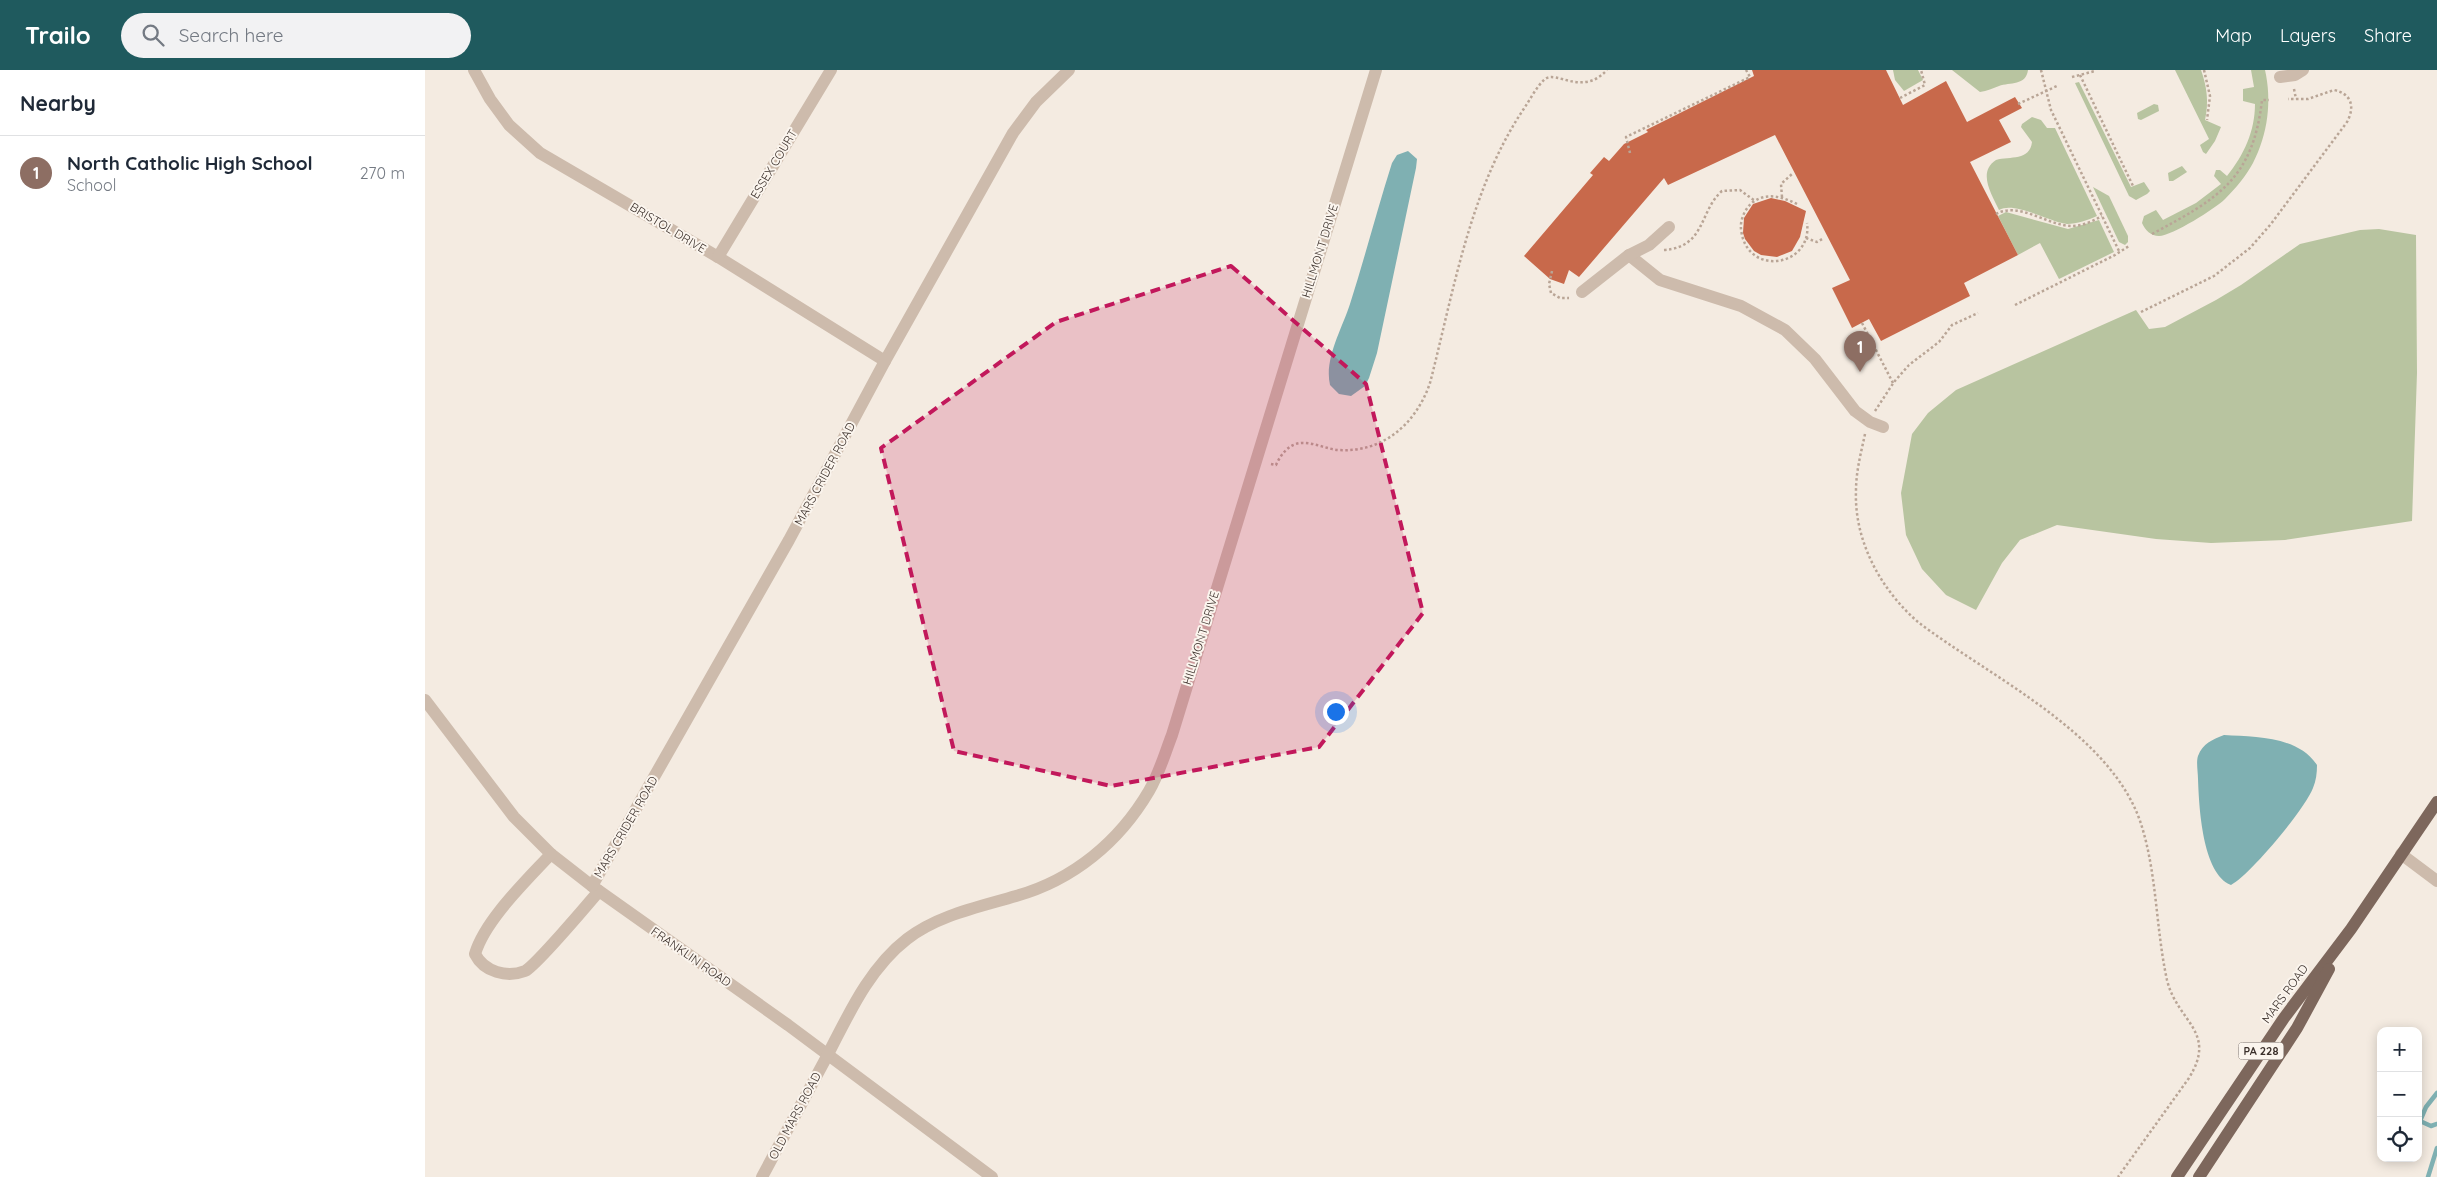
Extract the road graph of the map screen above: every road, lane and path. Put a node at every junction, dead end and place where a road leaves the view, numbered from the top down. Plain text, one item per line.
1 (474, 70) edge
2 (831, 70) edge
3 (1069, 70) edge
4 (1376, 70) edge
5 (1607, 70) edge
6 (1746, 70) edge
7 (1921, 70) edge
8 (2041, 70) edge
9 (2203, 70) edge
10 (2303, 70) edge
11 (2095, 71) edge
12 (2080, 75) junction
13 (2072, 77) dead end
14 (2280, 77) dead end
15 (2293, 85) dead end
16 (2057, 86) dead end
17 (2045, 91) junction
18 (1899, 98) dead end
19 (2288, 99) dead end
20 (2296, 99) junction
21 (2269, 100) dead end
22 (2018, 104) dead end
23 (2207, 120) dead end
24 (1630, 153) dead end
25 (1792, 174) dead end
26 (2133, 186) dead end
27 (1782, 197) junction
28 (1755, 201) junction
29 (1797, 204) dead end
30 (1996, 214) dead end
31 (2102, 216) junction
32 (1807, 223) dead end
33 (1669, 227) dead end
34 (2152, 234) dead end
35 (1806, 238) junction
36 (1824, 238) dead end
37 (2129, 246) dead end
38 (1646, 247) junction
39 (2119, 251) junction
40 (1629, 255) junction
41 (717, 257) junction
42 (1552, 271) dead end
43 (1582, 292) joint
44 (2015, 305) dead end
45 (1977, 312) dead end
46 (2141, 312) dead end
47 (1862, 323) dead end
48 (885, 361) junction
49 (1893, 383) junction
50 (1870, 422) junction
51 (1883, 427) dead end
52 (1271, 464) dead end
53 (425, 700) edge
54 (2437, 802) edge
55 (551, 854) junction
56 (2401, 854) junction
57 (2437, 881) edge
58 (596, 889) junction
59 (2351, 929) junction
60 (827, 1055) junction
61 (762, 1177) edge
62 (992, 1177) edge
63 (2118, 1177) edge
64 (2177, 1177) edge
65 (2199, 1177) edge

1 - 41 street, BRISTOL DRIVE
2 - 41 street, ESSEX COURT
3 - 48 street, MARS CRIDER ROAD
4 - 60 street, HILLMONT DRIVE
5 - 52 path
6 - 24 path
7 - 18 path
8 - 17 path
9 - 23 path
10 - 14 street
11 - 12 path
12 - 13 path
12 - 26 path
15 - 20 path
16 - 17 path
17 - 22 path
17 - 31 path
19 - 20 path
20 - 46 path
21 - 34 path
25 - 27 path
27 - 28 path
27 - 29 path
28 - 35 path
28 - 38 path
30 - 31 path
31 - 39 path
32 - 35 path
33 - 38 street
35 - 36 path
37 - 39 path
38 - 40 street
39 - 44 path
40 - 43 street
40 - 50 street
41 - 48 street, BRISTOL DRIVE
42 - 43 path
45 - 49 path
47 - 49 path
48 - 58 street, MARS CRIDER ROAD
49 - 50 path
50 - 51 street
50 - 63 path
53 - 55 street, FRANKLIN ROAD
54 - 56 main road, MARS ROAD / PA 228
55 - 58 street, FRANKLIN ROAD
55 - 58 street, MARS CRIDER ROAD
56 - 57 street
56 - 59 main road, MARS ROAD / PA 228
58 - 60 street, FRANKLIN ROAD
59 - 64 main road, MARS ROAD / PA 228
59 - 65 main road, MARS ROAD / PA 228
60 - 61 street, OLD MARS ROAD
60 - 62 street, FRANKLIN ROAD

